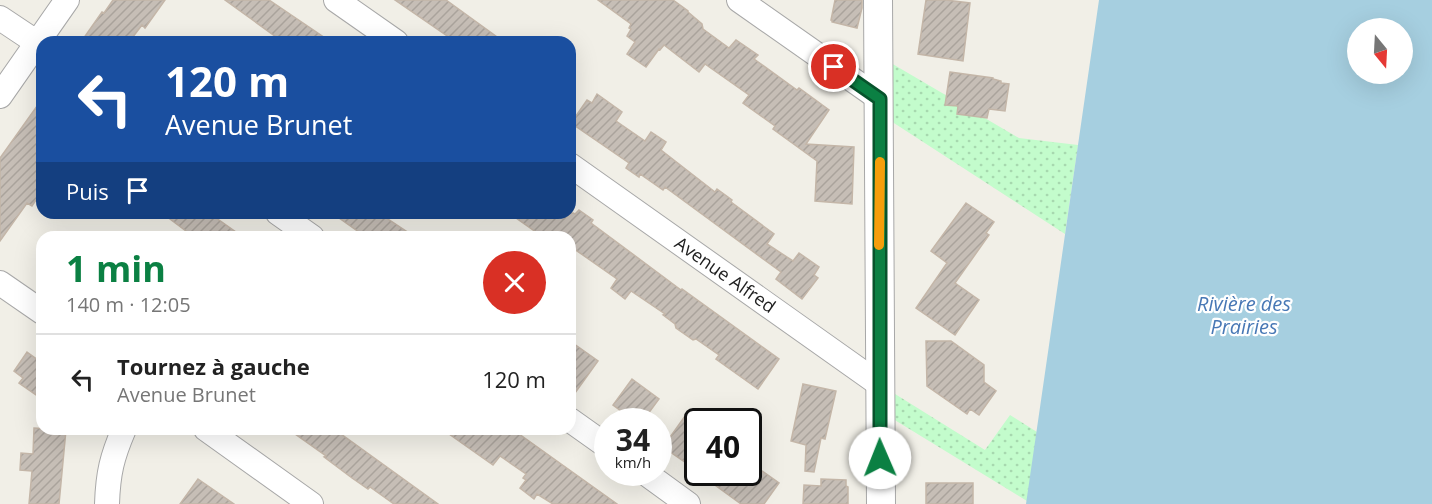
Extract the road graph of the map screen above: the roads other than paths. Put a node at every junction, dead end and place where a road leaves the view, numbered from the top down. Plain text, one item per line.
1 (67, 0) edge
2 (336, 0) edge
3 (739, 0) edge
4 (878, 0) edge
5 (0, 18) edge
6 (45, 36) edge
7 (387, 36) edge
8 (36, 41) edge
9 (36, 49) edge
10 (0, 96) edge
11 (880, 99) junction
12 (576, 169) edge
13 (286, 219) edge
14 (304, 231) edge
15 (0, 283) edge
16 (36, 308) edge
17 (879, 384) junction
18 (576, 424) edge
19 (122, 435) edge
20 (214, 435) edge
21 (594, 437) edge
22 (663, 486) edge
23 (107, 504) edge
24 (311, 504) edge
25 (688, 504) edge
26 (881, 504) edge

1 - 6 street
2 - 7 street
3 - 11 street
4 - 11 street
5 - 8 street
9 - 10 street
11 - 17 street
12 - 17 street, Avenue Alfred
13 - 14 street
15 - 16 street
17 - 26 street
18 - 21 street
19 - 23 street
20 - 24 street
22 - 25 street

